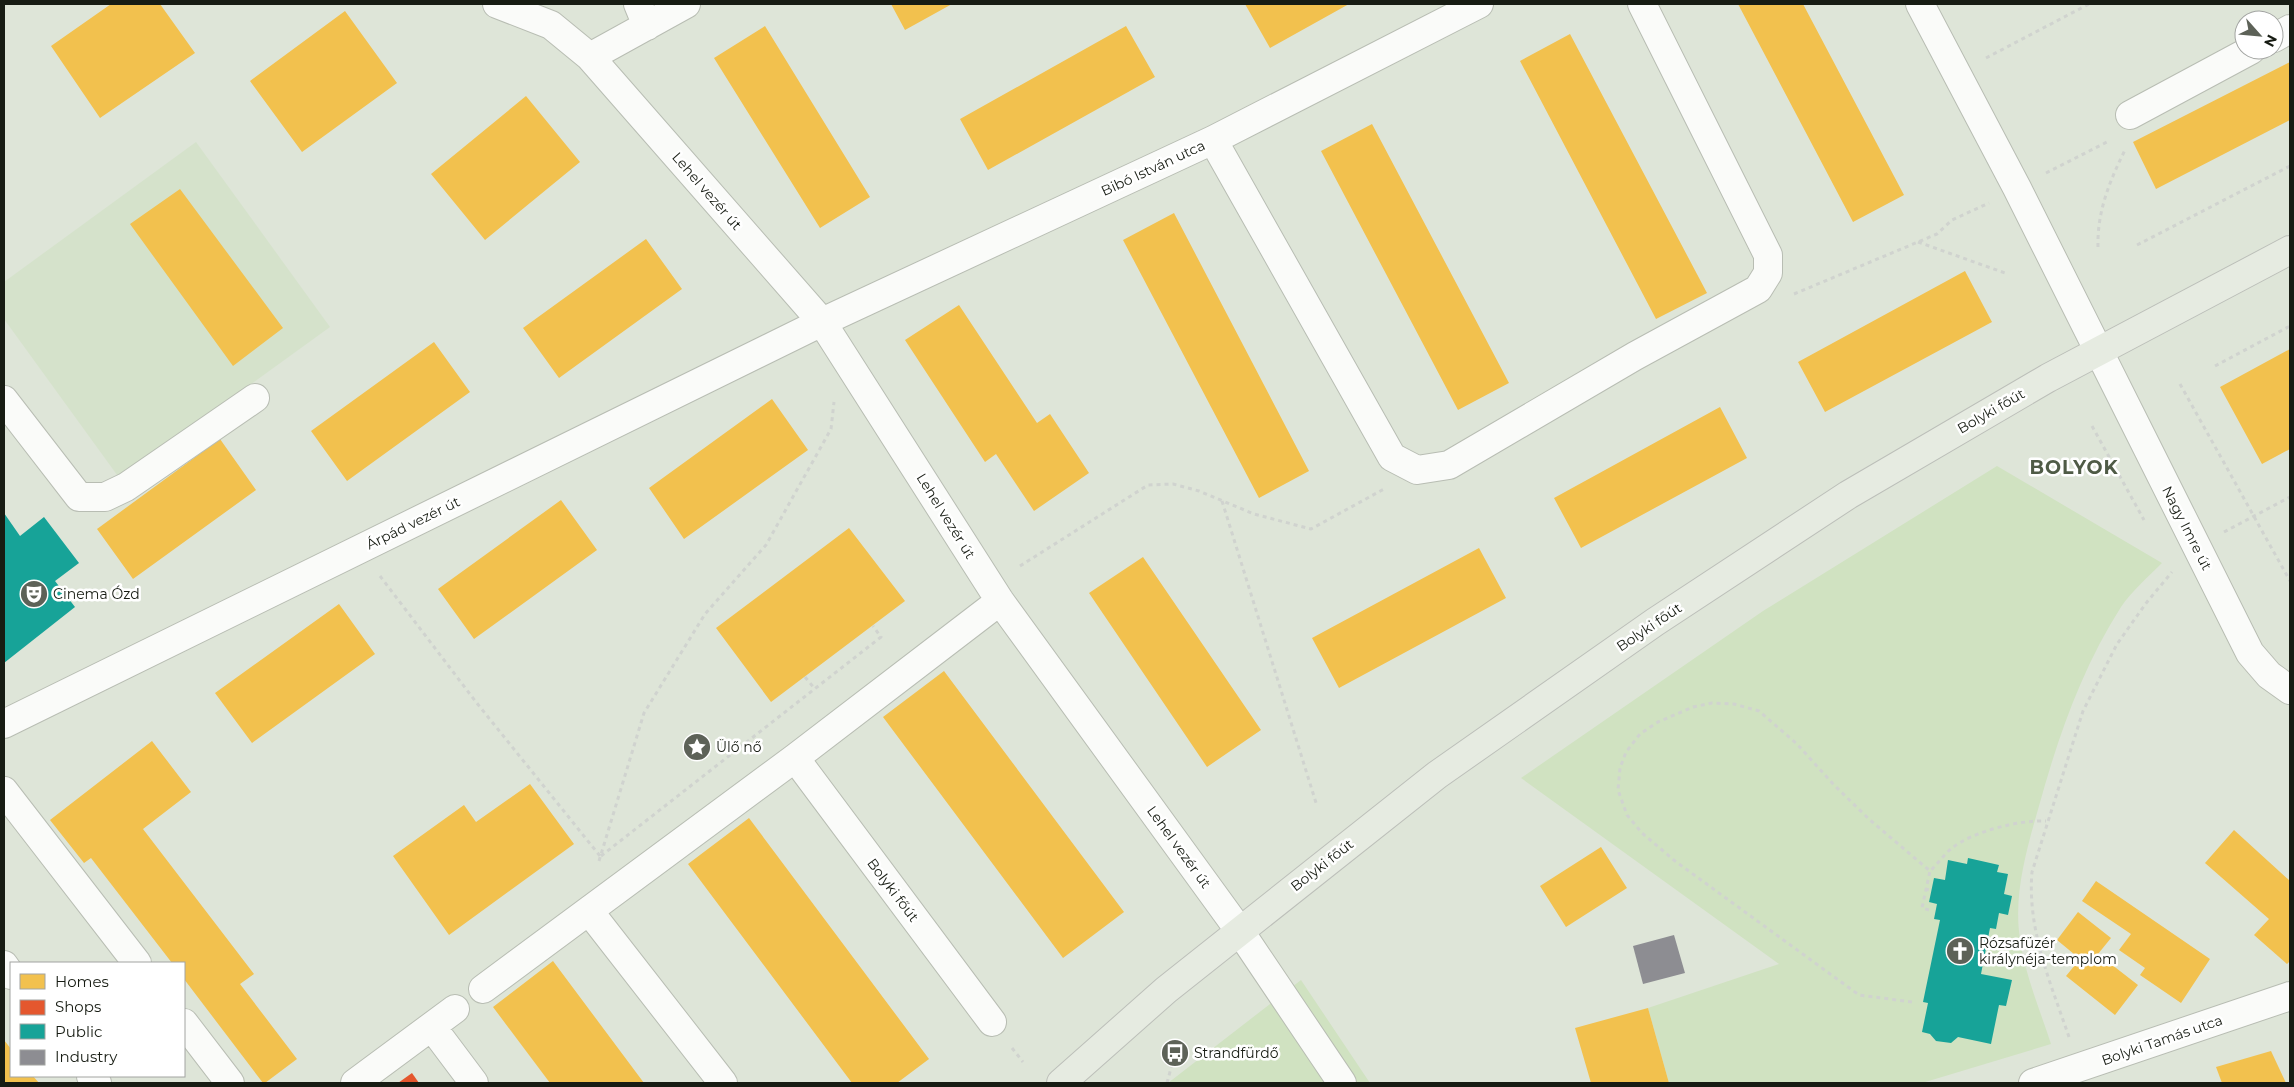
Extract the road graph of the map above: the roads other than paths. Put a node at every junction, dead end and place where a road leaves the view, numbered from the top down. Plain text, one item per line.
1 (497, 4) edge
2 (686, 4) edge
3 (1479, 4) edge
4 (1642, 4) edge
5 (1920, 4) edge
6 (642, 15) edge
7 (590, 57) junction
8 (2234, 60) edge
9 (2133, 121) road end
10 (1213, 140) junction
11 (2290, 250) edge
12 (822, 322) junction
13 (2098, 353) junction
14 (256, 398) dead end
15 (4, 400) edge
16 (1000, 601) junction
17 (2290, 690) edge
18 (4, 724) edge
19 (795, 758) junction
20 (4, 791) edge
21 (589, 911) junction
22 (1239, 930) junction
23 (136, 962) edge
24 (483, 989) dead end
25 (2290, 996) edge
26 (455, 1009) dead end
27 (992, 1022) dead end
28 (185, 1024) edge
29 (432, 1027) junction
30 (224, 1081) edge
31 (355, 1083) edge
32 (474, 1083) edge
33 (723, 1083) edge
34 (1061, 1083) edge
35 (1342, 1083) edge
36 (2033, 1083) edge

1 - 7 street, Lehel vezér út
2 - 6 street
3 - 10 street, Bibó István utca
4 - 10 street
5 - 13 street, Nagy Imre út
6 - 7 street
7 - 12 street, Lehel vezér út
8 - 9 street
10 - 12 street, Bibó István utca
11 - 13 main road, Bolyki főút
12 - 16 street, Lehel vezér út
12 - 18 street, Árpád vezér út
13 - 17 street, Nagy Imre út
13 - 22 main road, Bolyki főút
14 - 15 street
16 - 19 street
16 - 22 street, Lehel vezér út
19 - 21 street
19 - 27 street, Bolyki főút
20 - 23 street
21 - 24 street
21 - 33 street
22 - 34 main road, Bolyki főút
22 - 35 street, Lehel vezér út
25 - 36 street, Bolyki Tamás utca
26 - 29 street
28 - 30 street
29 - 31 street
29 - 32 street

